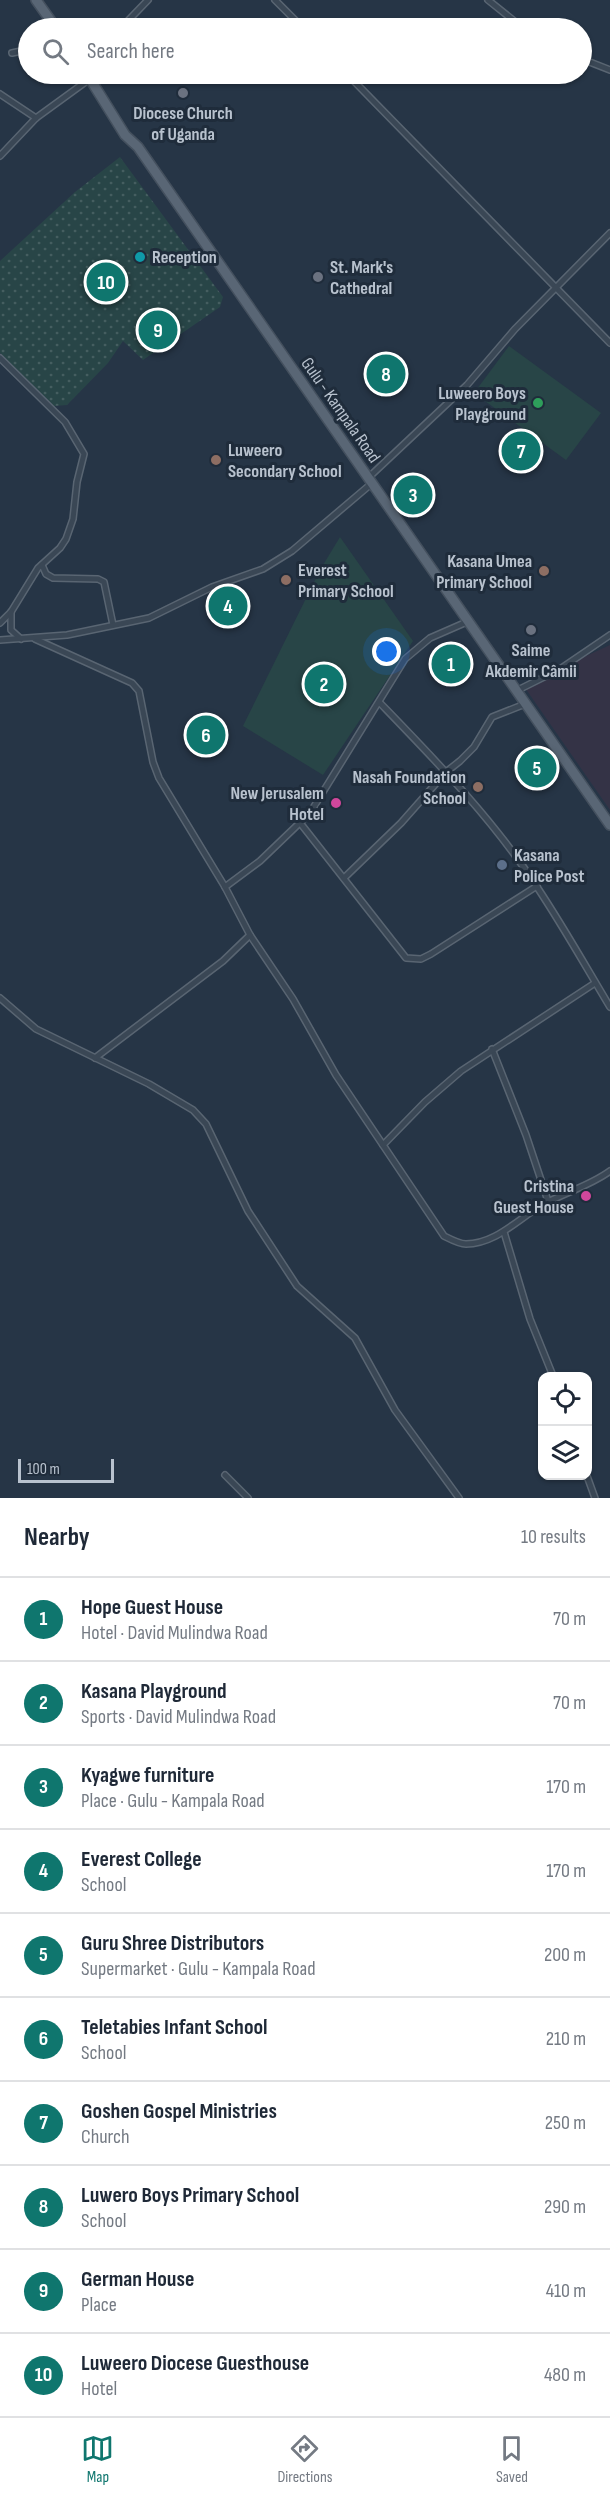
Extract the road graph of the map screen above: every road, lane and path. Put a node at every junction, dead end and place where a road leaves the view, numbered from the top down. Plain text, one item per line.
1 (36, 0) edge
2 (148, 0) edge
3 (275, 0) edge
4 (488, 0) edge
5 (46, 18) edge
6 (131, 18) edge
7 (293, 18) edge
8 (510, 18) edge
9 (18, 52) edge
10 (12, 53) dead end
11 (592, 63) edge
12 (610, 70) edge
13 (79, 84) edge
14 (94, 84) edge
15 (357, 84) edge
16 (0, 94) edge
17 (36, 118) junction
18 (0, 156) edge
19 (610, 233) edge
20 (556, 289) junction
21 (610, 343) edge
22 (0, 358) edge
23 (369, 481) junction
24 (42, 564) junction
25 (11, 612) junction
26 (469, 621) junction
27 (0, 623) edge
28 (113, 625) junction
29 (610, 635) edge
30 (21, 639) junction
31 (35, 639) junction
32 (0, 640) edge
33 (516, 691) junction
34 (380, 703) junction
35 (525, 704) junction
36 (446, 772) junction
37 (301, 824) junction
38 (610, 825) edge
39 (344, 878) junction
40 (537, 886) junction
41 (225, 887) junction
42 (250, 935) junction
43 (595, 983) junction
44 (1, 999) edge
45 (610, 1007) edge
46 (492, 1049) junction
47 (95, 1058) junction
48 (383, 1145) junction
49 (610, 1171) edge
50 (548, 1202) junction
51 (504, 1232) junction
52 (551, 1372) edge
53 (225, 1475) dead end
54 (588, 1480) edge
55 (248, 1498) edge
56 (459, 1498) edge
57 (595, 1498) edge

1 - 5 main road
2 - 6 street
3 - 7 street
4 - 8 street
9 - 10 street
11 - 12 street
13 - 17 street
14 - 23 main road, Gulu - Kampala Road
15 - 20 street
16 - 17 street
17 - 18 street
19 - 20 street
20 - 21 street
20 - 23 street
22 - 24 street
23 - 26 main road, Gulu - Kampala Road
23 - 28 street
24 - 25 street
24 - 28 street
25 - 27 street
25 - 30 street
26 - 33 main road, Gulu - Kampala Road
26 - 34 street
28 - 31 street
29 - 33 street
30 - 31 street
30 - 32 street
31 - 41 street
33 - 35 main road, Gulu - Kampala Road
34 - 36 street
34 - 37 street
35 - 36 street
35 - 38 main road, Gulu - Kampala Road
36 - 39 street
36 - 40 street
37 - 39 street
37 - 41 street
39 - 40 street
40 - 43 street
41 - 42 street
42 - 47 street
42 - 48 street
43 - 45 street
43 - 46 street
44 - 47 street
46 - 48 street
46 - 50 street
47 - 56 street
48 - 51 street
49 - 50 street
50 - 51 street
51 - 52 street
53 - 55 street
54 - 57 street

